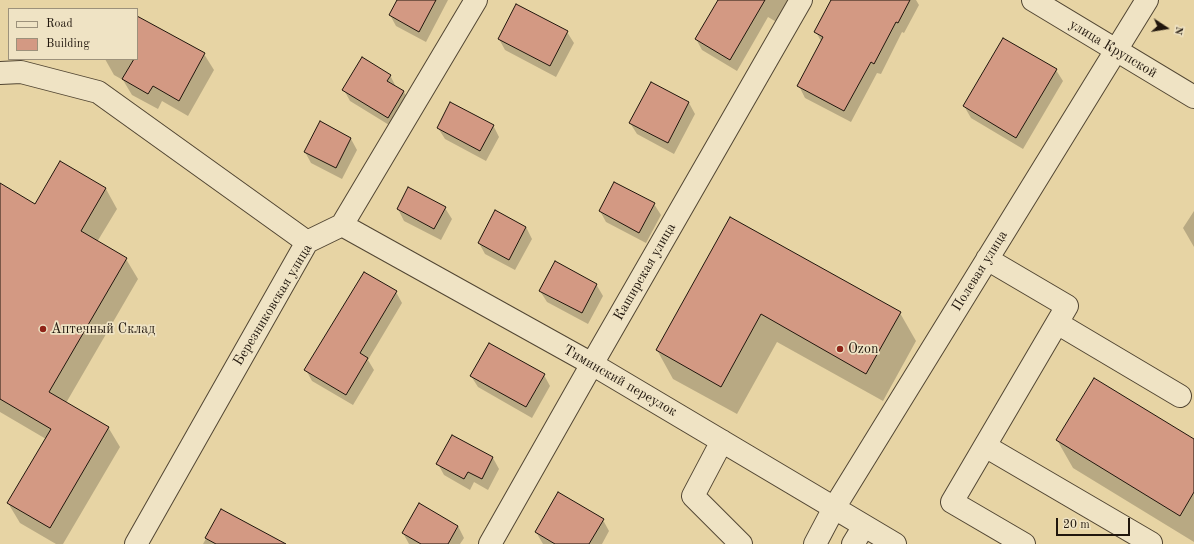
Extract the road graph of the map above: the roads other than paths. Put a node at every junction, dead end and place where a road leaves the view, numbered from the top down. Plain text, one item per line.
1 (476, 0) edge
2 (801, 0) edge
3 (1033, 0) edge
4 (1147, 0) edge
5 (1116, 51) junction
6 (0, 73) edge
7 (1194, 97) edge
8 (342, 225) junction
9 (307, 242) junction
10 (988, 259) junction
11 (1057, 323) junction
12 (592, 364) junction
13 (1180, 396) dead end
14 (722, 441) junction
15 (985, 446) junction
16 (834, 508) junction
17 (864, 526) junction
18 (136, 544) edge
19 (490, 544) edge
20 (741, 544) edge
21 (815, 544) edge
22 (853, 544) edge
23 (895, 544) edge
24 (1024, 544) edge
25 (1152, 544) edge

1 - 8 street
2 - 12 street, Каширская улица
3 - 5 street, улица Крупской
4 - 5 street, Полевая улица
5 - 7 street, улица Крупской
5 - 10 street, Полевая улица
6 - 9 street
8 - 9 street, Березниковская улица
8 - 12 street, Тиминский переулок
9 - 18 street, Березниковская улица
10 - 11 street
10 - 16 street, Полевая улица
11 - 13 street
11 - 15 street
12 - 14 street, Тиминский переулок
12 - 19 street, Каширская улица
14 - 16 street, Тиминский переулок
14 - 20 street
15 - 24 street
15 - 25 street
16 - 17 street, Тиминский переулок
16 - 21 street, Полевая улица
17 - 22 street
17 - 23 street, Тиминский переулок

